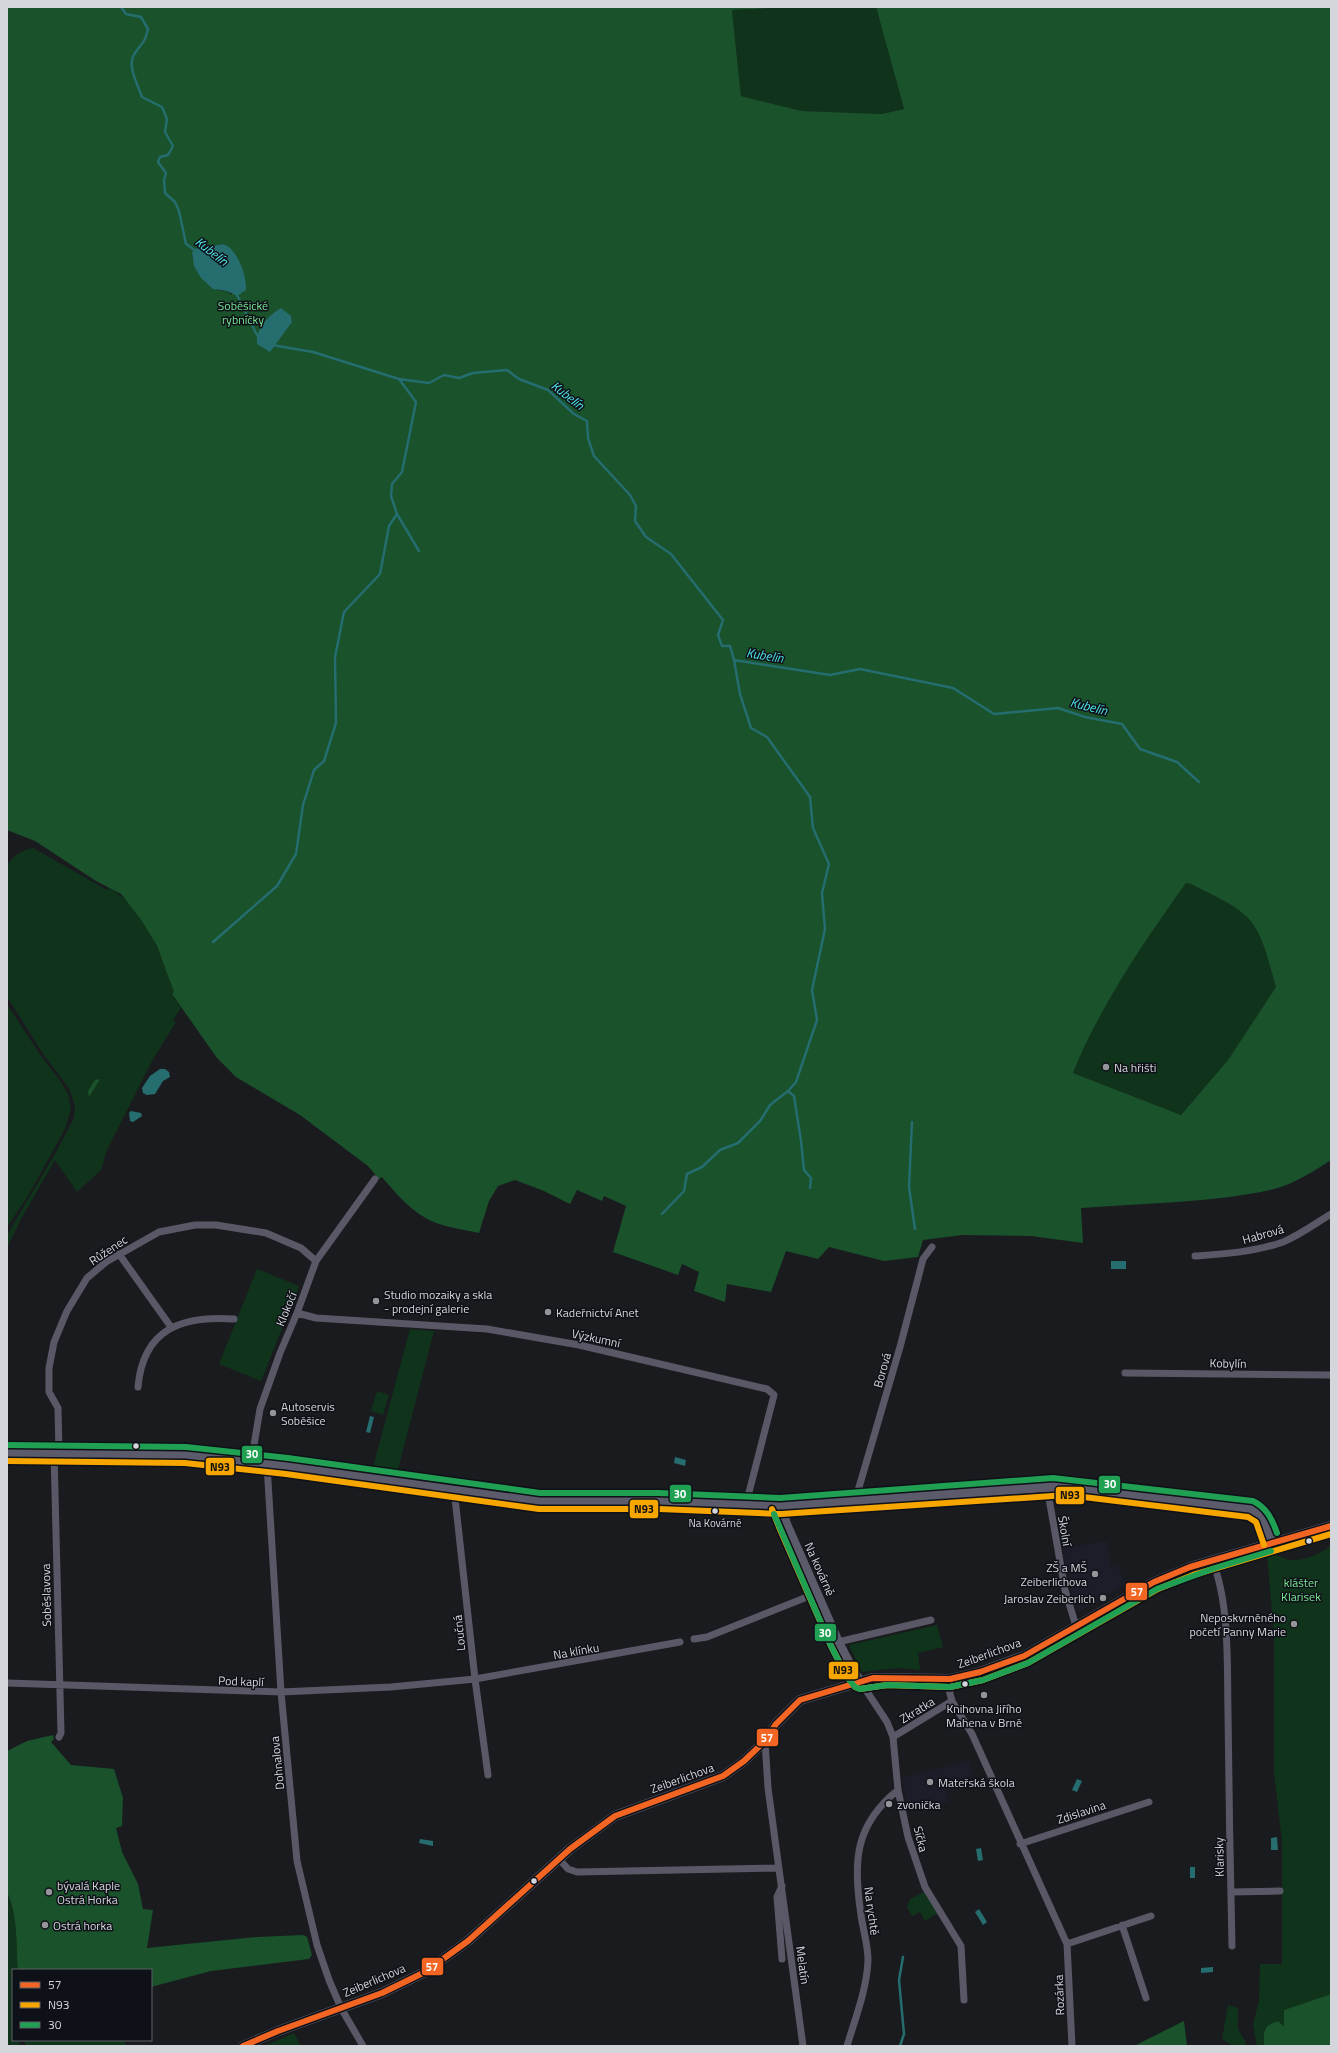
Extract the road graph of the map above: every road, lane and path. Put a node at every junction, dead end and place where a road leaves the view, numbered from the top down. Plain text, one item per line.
1 (375, 1179) dead end
2 (1331, 1214) edge
3 (932, 1247) dead end
4 (119, 1254) junction
5 (1195, 1256) dead end
6 (316, 1261) junction
7 (297, 1313) junction
8 (234, 1319) dead end
9 (171, 1327) junction
10 (1125, 1373) dead end
11 (1331, 1376) edge
12 (138, 1387) dead end
13 (7, 1452) edge
14 (56, 1453) junction
15 (251, 1463) junction
16 (267, 1465) junction
17 (1047, 1486) junction
18 (454, 1489) junction
19 (855, 1501) junction
20 (746, 1504) junction
21 (780, 1506) junction
22 (1329, 1527) edge
23 (1272, 1542) junction
24 (1212, 1560) junction
25 (817, 1593) junction
26 (931, 1620) dead end
27 (1076, 1626) junction
28 (694, 1639) dead end
29 (680, 1642) dead end
30 (838, 1642) junction
31 (475, 1678) junction
32 (946, 1679) junction
33 (860, 1681) junction
34 (7, 1683) edge
35 (59, 1685) junction
36 (281, 1692) junction
37 (952, 1701) junction
38 (59, 1737) dead end
39 (893, 1737) junction
40 (765, 1741) junction
41 (488, 1775) dead end
42 (898, 1790) junction
43 (1149, 1802) dead end
44 (1020, 1844) junction
45 (559, 1859) junction
46 (779, 1868) junction
47 (782, 1886) junction
48 (1280, 1891) dead end
49 (1231, 1892) junction
50 (1151, 1916) dead end
51 (1122, 1925) junction
52 (1067, 1944) junction
53 (1232, 1946) dead end
54 (782, 1959) dead end
55 (1146, 1998) dead end
56 (964, 2000) dead end
57 (341, 2008) junction
58 (243, 2046) edge
59 (363, 2046) edge
60 (803, 2046) edge
61 (847, 2046) edge
62 (1072, 2046) edge

1 - 6 street, Klokočí
2 - 5 street, Habrová
3 - 19 street, Borová
4 - 6 street, Růženec
4 - 9 street
4 - 14 street, Růženec
6 - 7 street, Klokočí
7 - 15 street, Klokočí
7 - 20 street, Výzkumní
8 - 9 street
9 - 12 street
10 - 11 street, Kobylín
13 - 14 street
14 - 15 street
14 - 35 street, Soběslavova
15 - 16 street
16 - 18 street
16 - 36 street, Dohnalova
17 - 19 street
17 - 23 street
17 - 27 street, Školní
18 - 20 street
18 - 31 street, Loučná
19 - 21 street
20 - 21 street
21 - 25 street, Na kovárně
22 - 23 street, Zeiberlichova
23 - 24 street, Zeiberlichova
24 - 27 street, Zeiberlichova
24 - 49 street, Klarisky
25 - 28 street
25 - 30 street, Na kovárně
26 - 30 street
27 - 32 street, Zeiberlichova
29 - 31 street, Na klínku
30 - 33 street, Na kovárně
31 - 36 street, Pod kaplí
31 - 41 street, Loučná
32 - 33 street, Zeiberlichova
32 - 37 street, Rozárka
33 - 39 street, Síčka
33 - 40 street, Zeiberlichova
34 - 35 street, Pod kaplí
35 - 36 street, Pod kaplí
35 - 38 street, Soběslavova
36 - 57 street, Dohnalova
37 - 39 street, Zkratka
37 - 44 street, Rozárka
39 - 42 street, Síčka
40 - 45 street, Zeiberlichova
40 - 46 street, Melatín
42 - 56 street, Síčka
42 - 61 street, Na rychtě
43 - 44 street, Zdislavina
44 - 52 street, Rozárka
45 - 46 street
45 - 57 street, Zeiberlichova
46 - 47 street, Melatín
47 - 54 street, Melatín
47 - 60 street, Melatín
48 - 49 street, Klarisky
49 - 53 street, Klarisky
50 - 51 street
51 - 52 street
51 - 55 street
52 - 62 street, Rozárka
57 - 58 street, Zeiberlichova
57 - 59 street, Dohnalova

